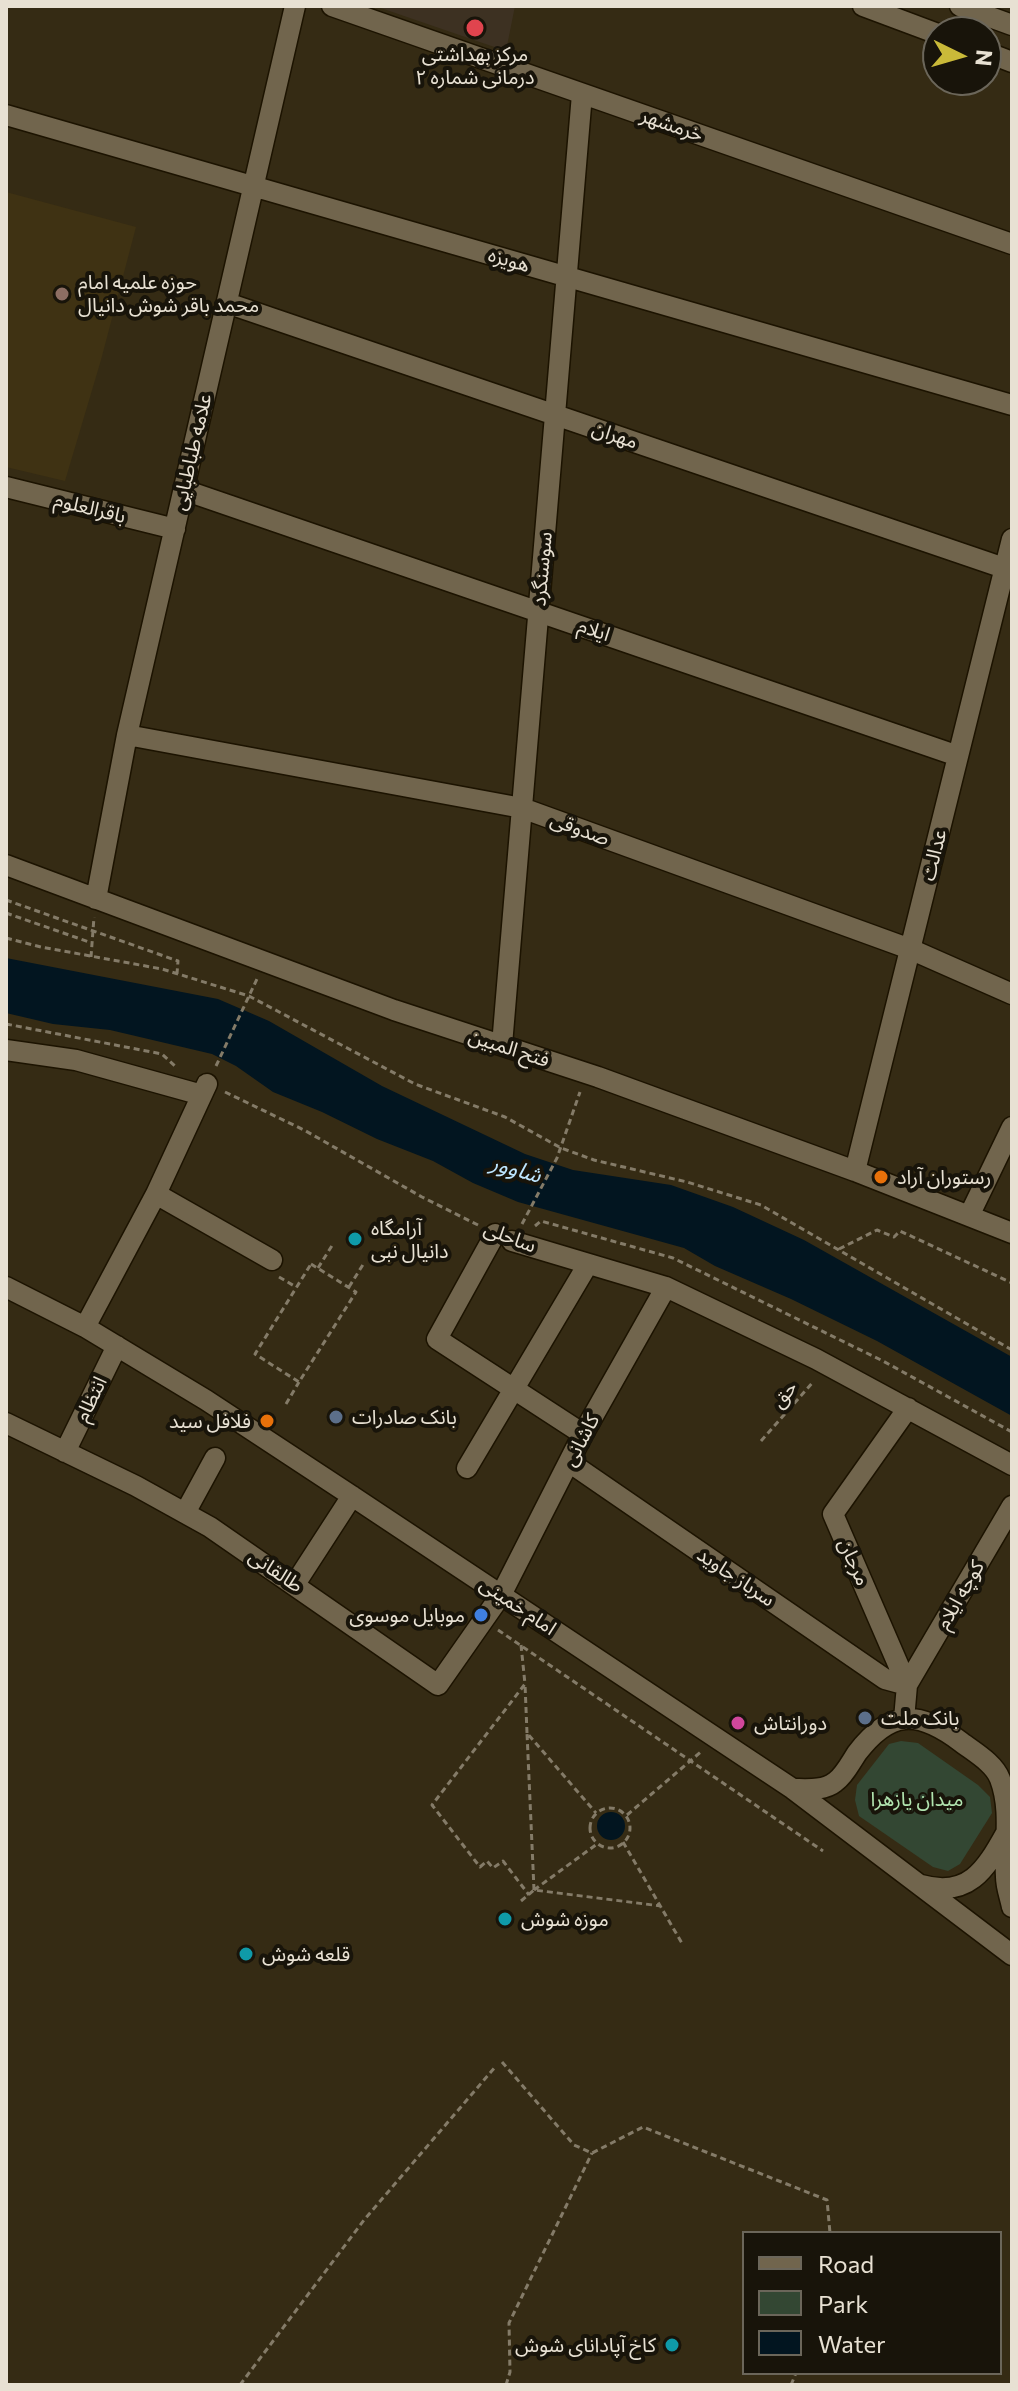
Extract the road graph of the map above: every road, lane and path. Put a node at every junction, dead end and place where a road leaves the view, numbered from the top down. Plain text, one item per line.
1 (295, 6) edge
2 (332, 6) edge
3 (863, 6) edge
4 (960, 6) edge
5 (1012, 25) edge
6 (922, 28) edge
7 (582, 94) junction
8 (6, 115) edge
9 (254, 186) junction
10 (1012, 244) edge
11 (567, 276) junction
12 (227, 303) junction
13 (1012, 405) edge
14 (555, 415) junction
15 (6, 487) edge
16 (184, 490) junction
17 (175, 529) junction
18 (1012, 539) edge
19 (1004, 568) junction
20 (538, 611) junction
21 (127, 735) junction
22 (958, 756) junction
23 (522, 808) junction
24 (6, 865) edge
25 (96, 899) junction
26 (6, 900) edge
27 (6, 913) edge
28 (93, 932) junction
29 (6, 938) edge
30 (92, 943) junction
31 (910, 949) junction
32 (91, 957) junction
33 (265, 961) junction
34 (177, 974) junction
35 (1012, 994) edge
36 (249, 996) junction
37 (6, 1024) edge
38 (502, 1045) junction
39 (6, 1050) edge
40 (587, 1073) junction
41 (207, 1084) junction
42 (1012, 1127) edge
43 (561, 1148) junction
44 (855, 1171) junction
45 (156, 1194) junction
46 (969, 1216) junction
47 (523, 1223) dead end
48 (535, 1226) dead end
49 (1012, 1233) edge
50 (504, 1238) junction
51 (333, 1244) dead end
52 (839, 1249) junction
53 (272, 1260) dead end
54 (364, 1263) dead end
55 (588, 1264) junction
56 (318, 1268) junction
57 (1012, 1283) edge
58 (6, 1287) edge
59 (349, 1287) junction
60 (666, 1287) junction
61 (85, 1327) junction
62 (117, 1346) junction
63 (1012, 1350) edge
64 (828, 1366) junction
65 (299, 1382) junction
66 (514, 1389) junction
67 (286, 1404) dead end
68 (908, 1408) junction
69 (6, 1423) edge
70 (1012, 1432) edge
71 (583, 1434) junction
72 (761, 1441) dead end
73 (65, 1452) junction
74 (215, 1458) dead end
75 (569, 1462) junction
76 (1012, 1465) edge
77 (467, 1468) dead end
78 (352, 1496) junction
79 (1012, 1506) edge
80 (185, 1513) junction
81 (295, 1584) junction
82 (501, 1595) junction
83 (483, 1620) junction
84 (521, 1645) junction
85 (525, 1684) junction
86 (907, 1685) junction
87 (904, 1719) junction
88 (527, 1733) junction
89 (716, 1738) junction
90 (985, 1760) junction
91 (690, 1761) junction
92 (1012, 1769) edge
93 (834, 1783) junction
94 (793, 1789) junction
95 (596, 1813) junction
96 (627, 1815) junction
97 (1010, 1826) edge
98 (841, 1827) junction
99 (623, 1842) junction
100 (597, 1844) junction
101 (823, 1851) dead end
102 (917, 1884) junction
103 (534, 1890) junction
104 (529, 1895) junction
105 (521, 1901) dead end
106 (661, 1906) junction
107 (1012, 1907) edge
108 (683, 1945) dead end
109 (1012, 1955) edge
110 (502, 2062) dead end
111 (496, 2066) dead end
112 (592, 2153) junction
113 (830, 2231) edge
114 (240, 2385) edge
115 (506, 2385) edge

1 - 9 street, علامه طباطبایی
2 - 7 street, خرمشهر
3 - 6 street
4 - 5 street
7 - 10 street, خرمشهر
7 - 11 street, سوسنگرد
8 - 9 street, هویزه
9 - 11 street, هویزه
9 - 12 street, علامه طباطبایی
11 - 13 street, هویزه
11 - 14 street, سوسنگرد
12 - 14 street, مهران
12 - 16 street, علامه طباطبایی
14 - 19 street, مهران
14 - 20 street, سوسنگرد
15 - 17 street, باقرالعلوم
16 - 17 street, علامه طباطبایی
16 - 20 street, ایلام
17 - 21 street, علامه طباطبایی
18 - 19 street, عدالت
19 - 22 street, عدالت
20 - 22 street, ایلام
20 - 23 street, سوسنگرد
21 - 23 street, صدوقی
21 - 25 street, علامه طباطبایی
22 - 31 street, عدالت
23 - 31 street, صدوقی
23 - 38 street, سوسنگرد
24 - 25 street, فتح المبین
25 - 28 path
25 - 33 street, فتح المبین
26 - 28 path
27 - 30 path
28 - 30 path
28 - 34 path
29 - 32 path
30 - 32 path
31 - 35 street, صدوقی
31 - 44 street, عدالت
32 - 34 path
33 - 36 path
33 - 38 street, فتح المبین
34 - 36 path
36 - 41 path
36 - 43 path
37 - 41 path, ساحلی
38 - 40 street, فتح المبین
39 - 41 street
40 - 43 path
40 - 44 street, فتح المبین
41 - 45 street
41 - 50 path, ساحلی
42 - 46 street
43 - 47 path
43 - 52 path
44 - 46 street, فتح المبین
45 - 53 street
45 - 61 street
46 - 49 street, فتح المبین
48 - 70 path
50 - 55 street, ساحلی
50 - 66 street
51 - 56 path
52 - 57 path
52 - 63 path
54 - 59 path
55 - 60 street, ساحلی
55 - 66 street
56 - 59 path
56 - 65 path
58 - 61 street, امام خمینی
59 - 65 path
60 - 64 street, ساحلی
60 - 71 street, کاشانی
61 - 62 street, امام خمینی
62 - 73 street, انتظام
62 - 78 street, امام خمینی
64 - 68 street, ساحلی
64 - 72 path, حق
65 - 67 path
66 - 71 street
66 - 77 street
68 - 76 street, ساحلی
68 - 86 street, مرجان
69 - 73 street, طالقانی
71 - 75 street, کاشانی
73 - 80 street, طالقانی
74 - 80 street
75 - 82 street, کاشانی
75 - 86 street, سرباز جاوید
78 - 81 street
78 - 82 street, امام خمینی
79 - 86 street, کوچه ایلام
80 - 81 street, طالقانی
81 - 83 street, طالقانی
82 - 83 street, طالقانی
82 - 89 street, امام خمینی
83 - 84 path
84 - 85 path
84 - 91 path
85 - 88 path
85 - 104 path
86 - 87 street
87 - 90 street
87 - 93 street
88 - 95 path
88 - 103 path
89 - 91 path
89 - 94 street, امام خمینی
90 - 92 street
90 - 97 street
91 - 96 path
91 - 101 path
93 - 94 street
93 - 98 street
94 - 98 street, امام خمینی
95 - 96 path
95 - 100 path
96 - 99 path
97 - 102 street
97 - 107 street
98 - 102 street, امام خمینی
99 - 100 path
99 - 106 path
100 - 103 path
102 - 109 street, امام خمینی
103 - 104 path
103 - 106 path
104 - 105 path
106 - 108 path
110 - 112 path
111 - 114 path
112 - 113 path
112 - 115 path

